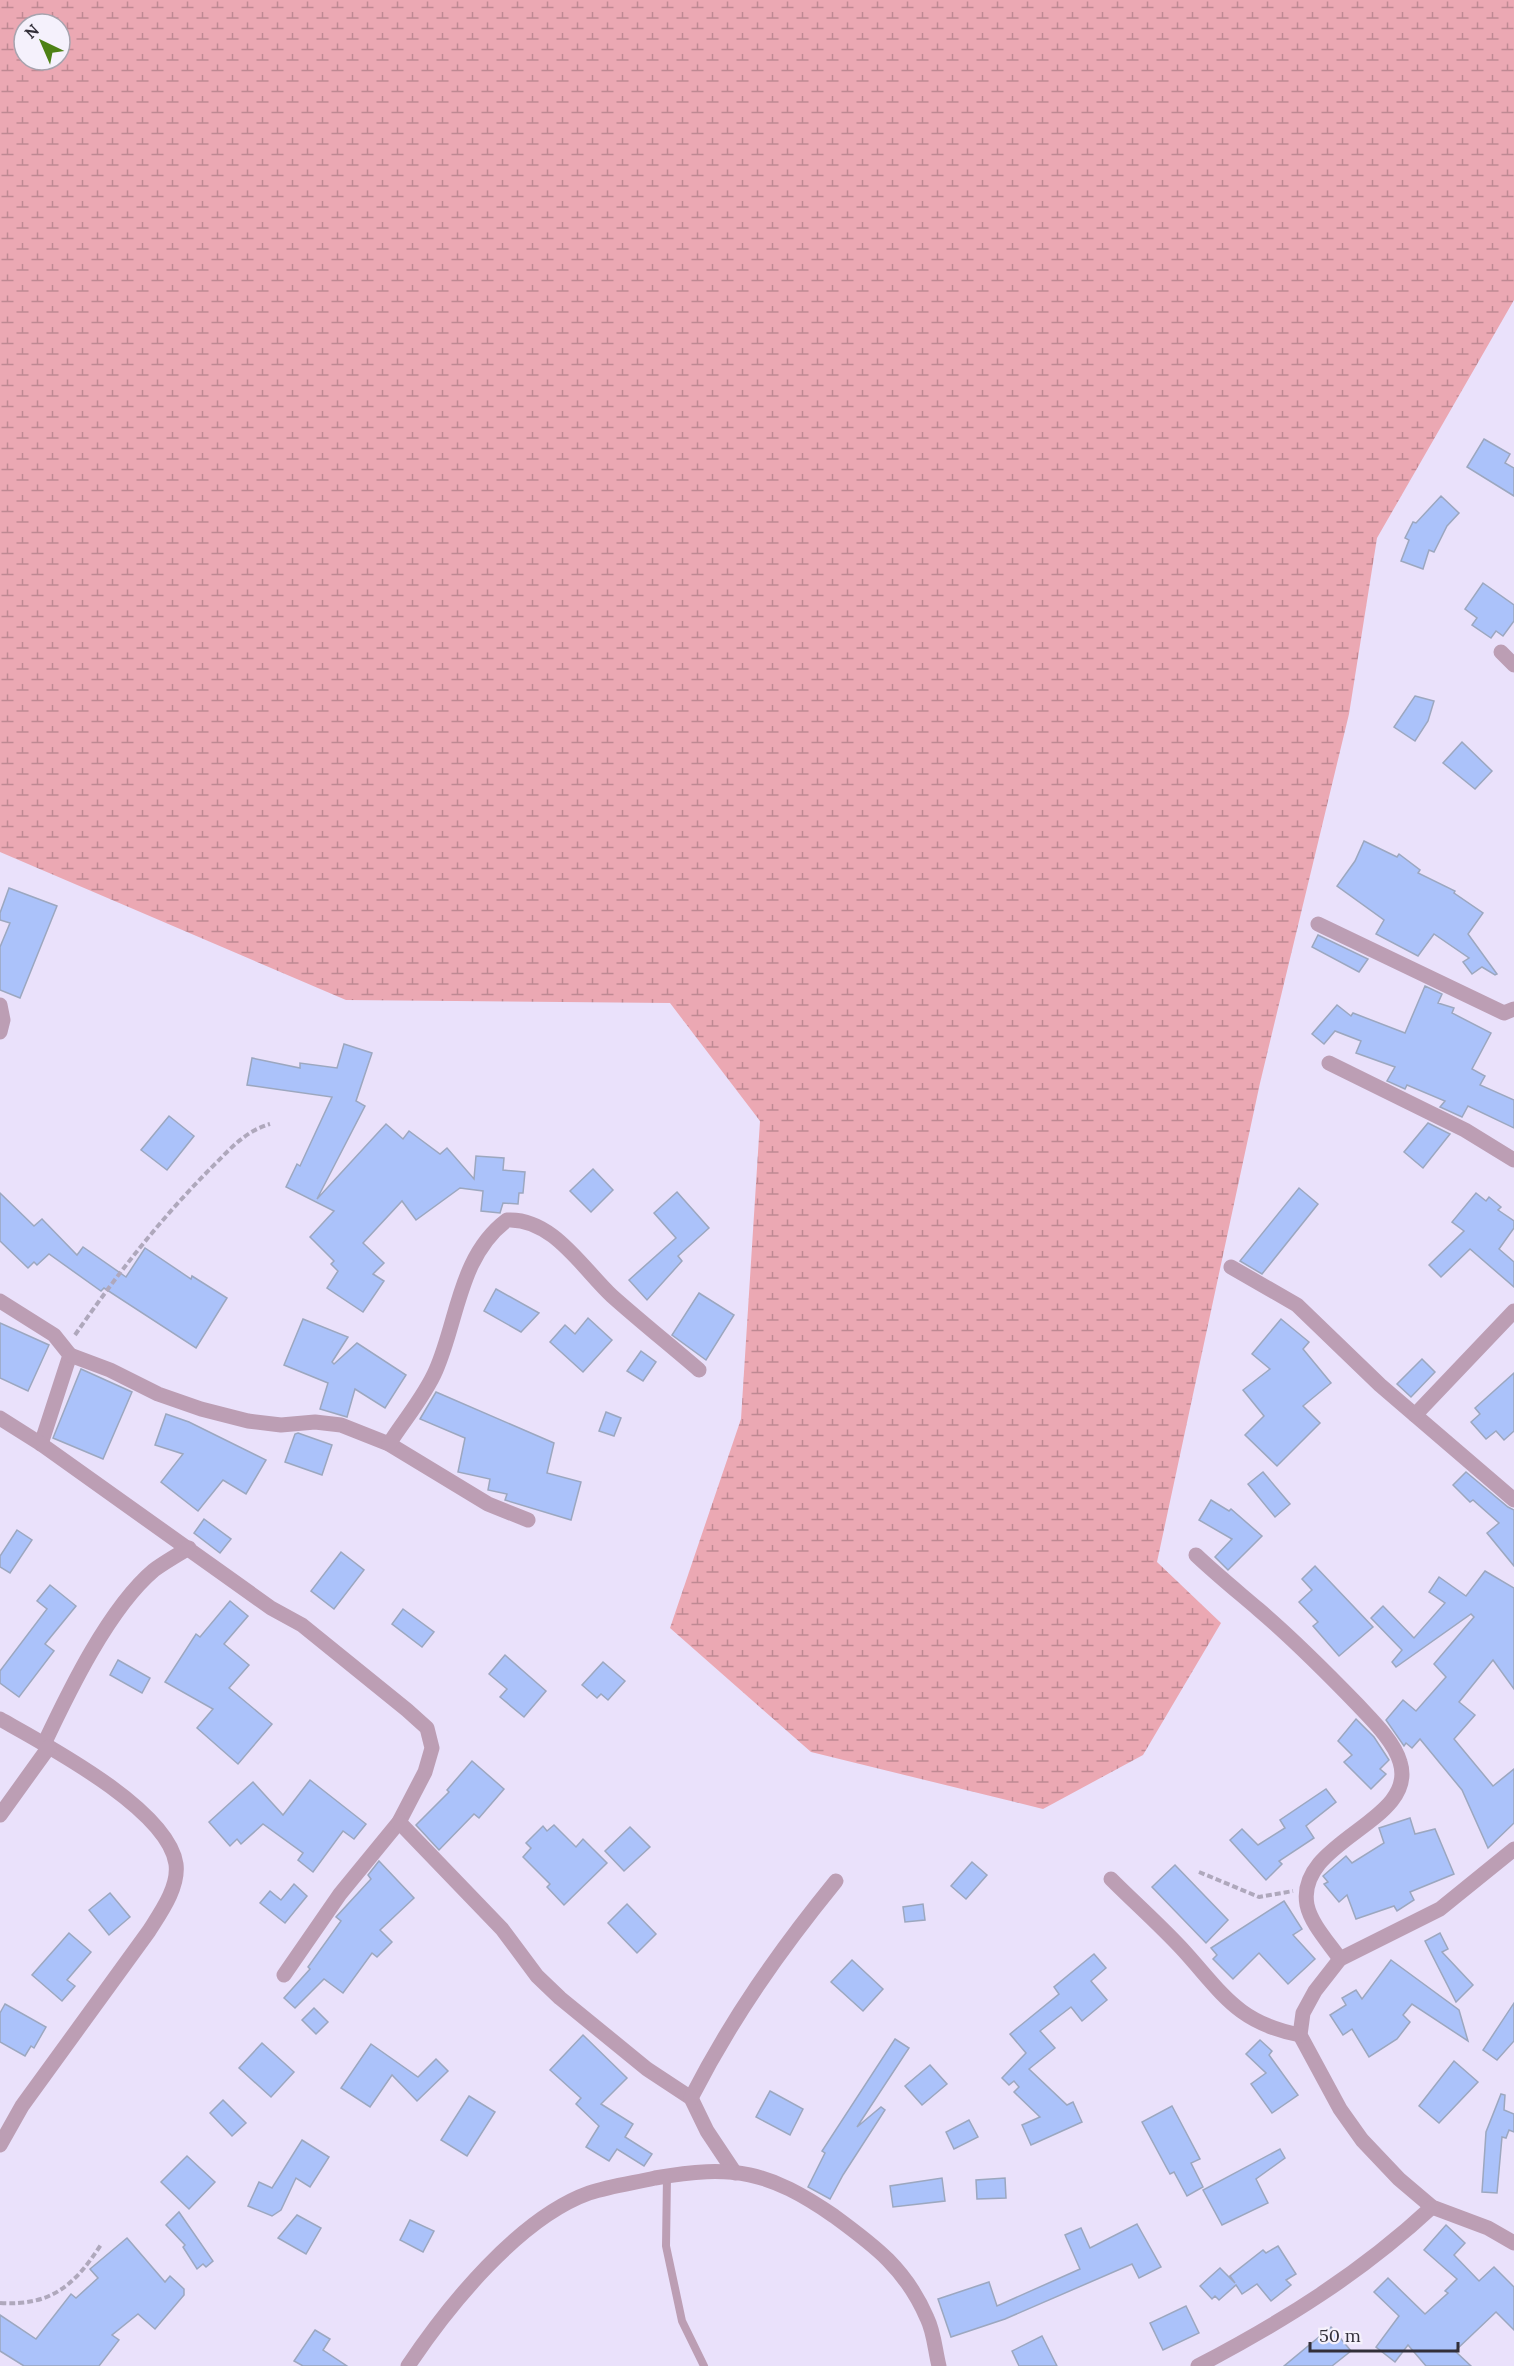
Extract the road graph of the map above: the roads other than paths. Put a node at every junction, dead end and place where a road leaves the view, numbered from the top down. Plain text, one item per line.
1 (1501, 652) dead end
2 (1514, 665) edge
3 (1318, 924) dead end
4 (0, 1005) edge
5 (1514, 1009) edge
6 (0, 1032) edge
7 (1329, 1063) dead end
8 (1514, 1160) edge
9 (1231, 1267) dead end
10 (0, 1301) edge
11 (1514, 1311) edge
12 (68, 1352) junction
13 (699, 1370) dead end
14 (1415, 1415) junction
15 (0, 1418) edge
16 (41, 1444) junction
17 (389, 1444) junction
18 (1514, 1500) edge
19 (528, 1520) dead end
20 (189, 1548) junction
21 (1196, 1555) dead end
22 (0, 1719) edge
23 (47, 1746) junction
24 (0, 1815) edge
25 (399, 1822) junction
26 (1514, 1849) edge
27 (1111, 1879) dead end
28 (836, 1881) dead end
29 (1340, 1959) junction
30 (284, 1975) dead end
31 (1300, 2035) junction
32 (691, 2098) junction
33 (0, 2145) edge
34 (735, 2173) junction
35 (667, 2176) junction
36 (1432, 2207) junction
37 (1514, 2243) edge
38 (408, 2366) edge
39 (704, 2366) edge
40 (939, 2366) edge
41 (1198, 2366) edge

1 - 2 street
3 - 5 street
4 - 6 street
7 - 8 street
9 - 14 street
10 - 12 street
11 - 14 street
12 - 16 street
12 - 17 street
13 - 17 street
14 - 18 street
15 - 16 street
16 - 20 street
17 - 19 street
20 - 23 street
20 - 25 street
21 - 29 street
22 - 23 street
23 - 24 street
23 - 33 street
25 - 30 street
25 - 32 street
26 - 29 street
27 - 31 street
28 - 32 street
29 - 31 street
31 - 36 street
32 - 34 street
34 - 35 street
34 - 40 street
35 - 38 street
35 - 39 lane
36 - 37 street
36 - 41 street

